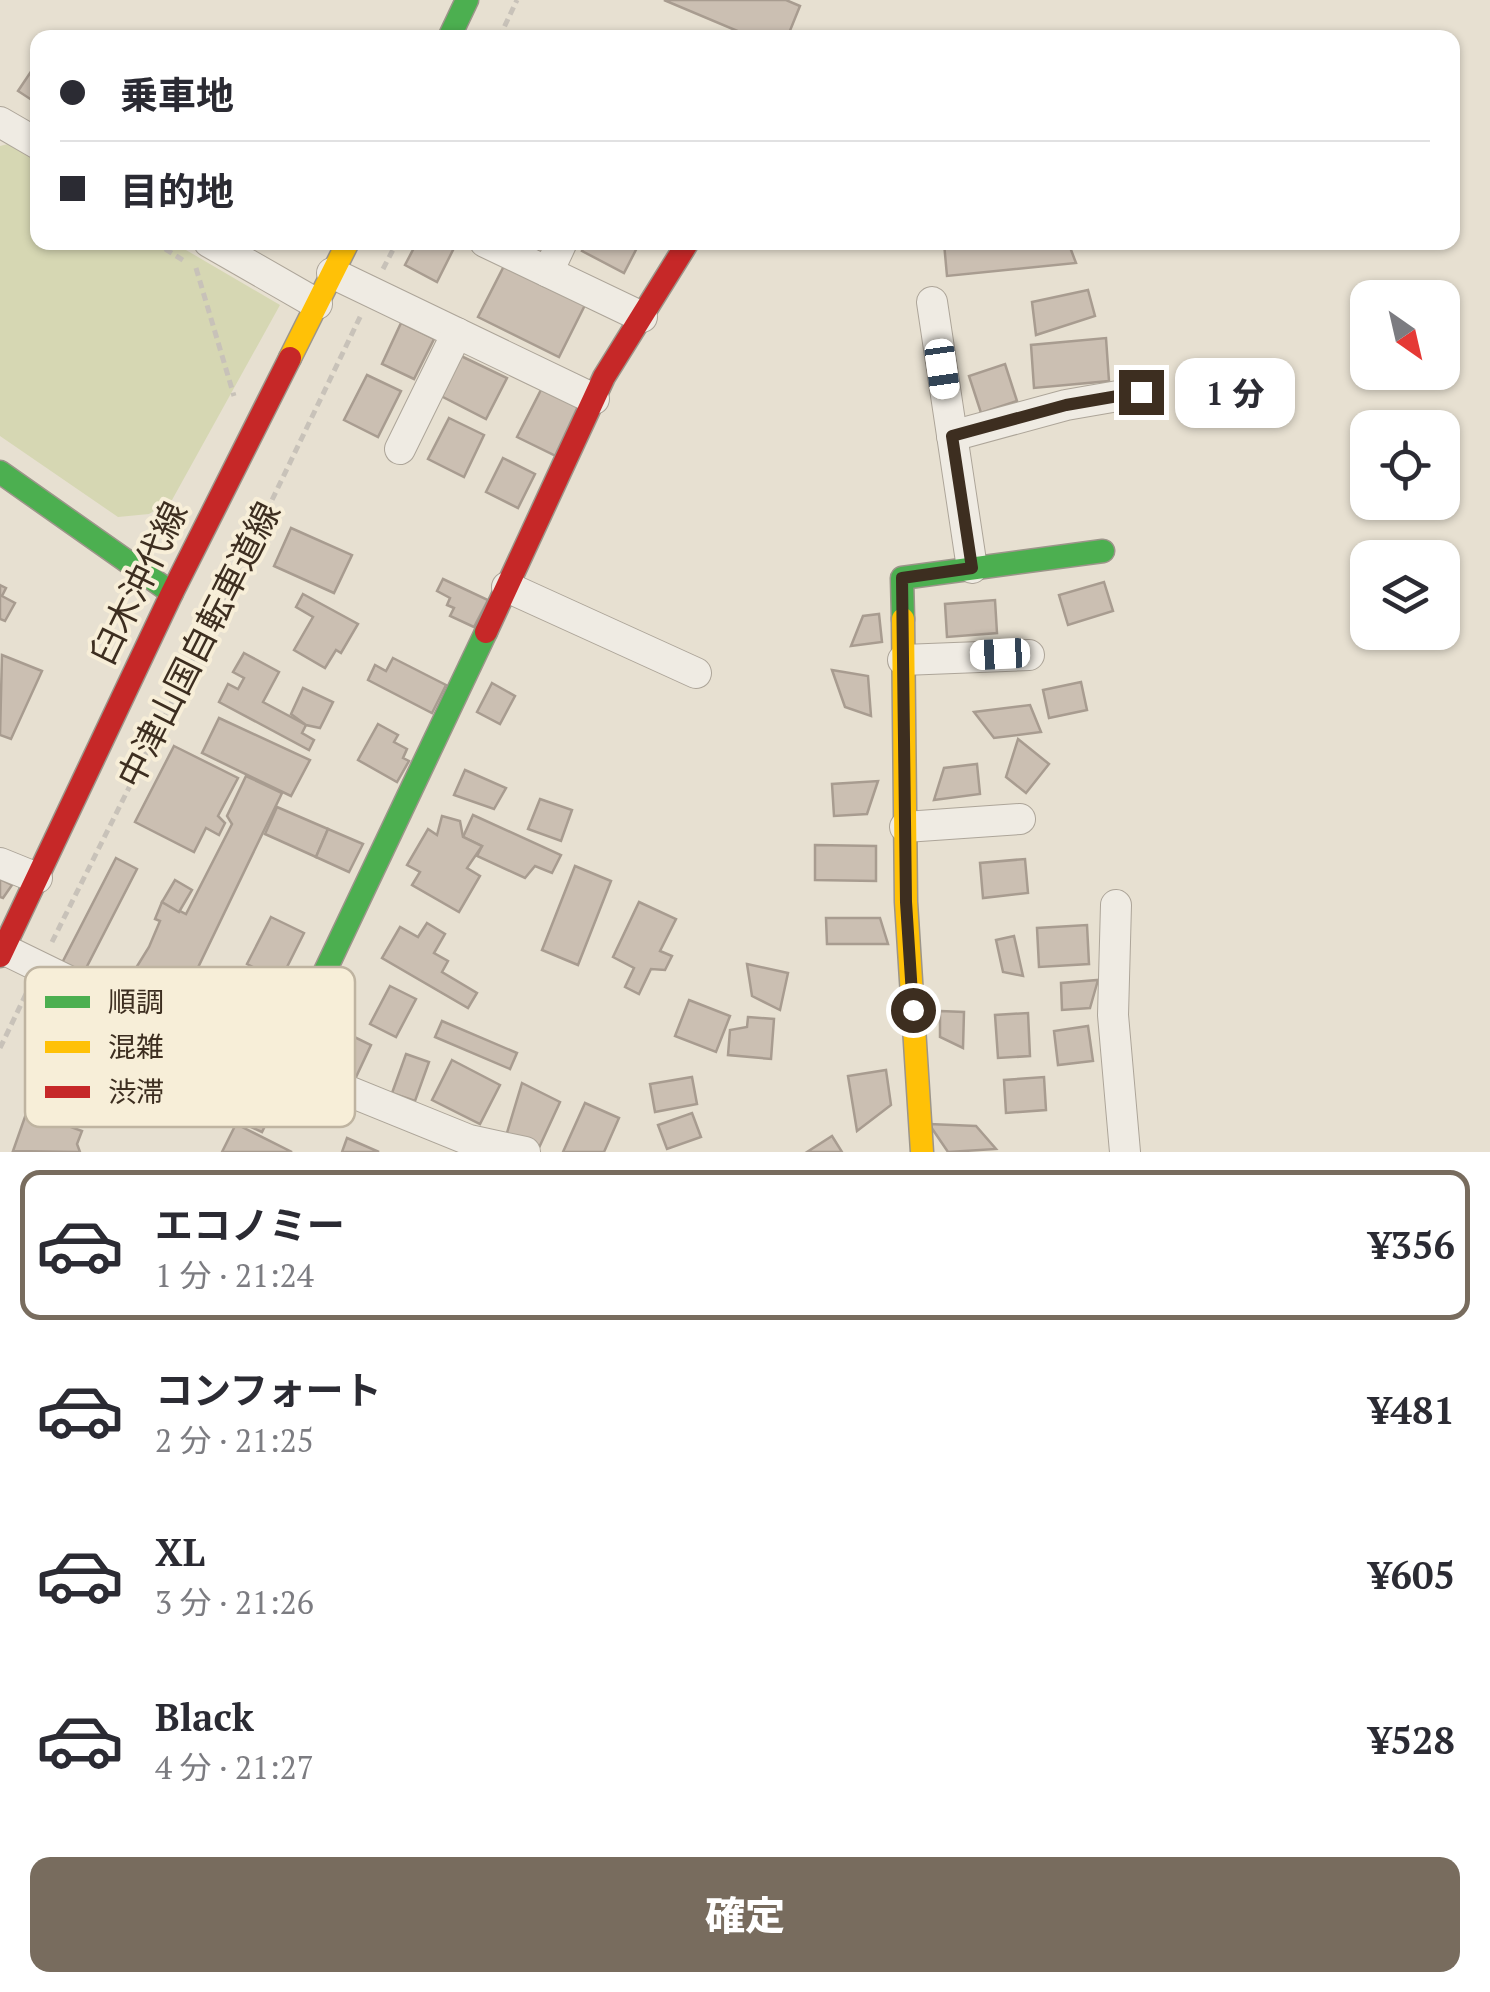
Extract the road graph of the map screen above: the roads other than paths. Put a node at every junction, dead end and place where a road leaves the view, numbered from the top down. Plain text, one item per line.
1 (468, 0) edge
2 (453, 30) edge
3 (0, 122) edge
4 (30, 139) edge
5 (223, 250) edge
6 (344, 250) edge
7 (502, 250) edge
8 (558, 250) edge
9 (683, 250) edge
10 (548, 272) junction
11 (332, 273) junction
12 (932, 302) dead end
13 (317, 304) junction
14 (642, 317) junction
15 (456, 333) junction
16 (1141, 392) dead end
17 (594, 399) junction
18 (952, 436) junction
19 (400, 449) dead end
20 (0, 472) edge
21 (1104, 551) dead end
22 (972, 568) junction
23 (507, 587) junction
24 (172, 593) junction
25 (1029, 655) dead end
26 (903, 660) junction
27 (696, 673) dead end
28 (1020, 819) dead end
29 (905, 827) junction
30 (0, 863) edge
31 (37, 878) junction
32 (1116, 905) dead end
33 (2, 953) edge
34 (40, 967) edge
35 (327, 967) edge
36 (355, 1094) edge
37 (524, 1152) edge
38 (922, 1152) edge
39 (1125, 1152) edge

1 - 2 street
3 - 4 street
5 - 13 street
6 - 11 street, 臼木沖代線
7 - 10 street
8 - 10 street
9 - 14 street
10 - 14 street
11 - 13 street, 臼木沖代線
11 - 15 street
12 - 18 street
13 - 24 street, 臼木沖代線
14 - 17 street
15 - 17 street
15 - 19 street
16 - 18 street
17 - 23 street
18 - 22 street
20 - 24 street
21 - 22 street
22 - 26 street
23 - 27 street
23 - 35 street
24 - 31 street, 臼木沖代線
25 - 26 street
26 - 29 street
28 - 29 street
29 - 38 street
30 - 31 street
31 - 33 street, 臼木沖代線
32 - 39 street
33 - 34 street
36 - 37 street

